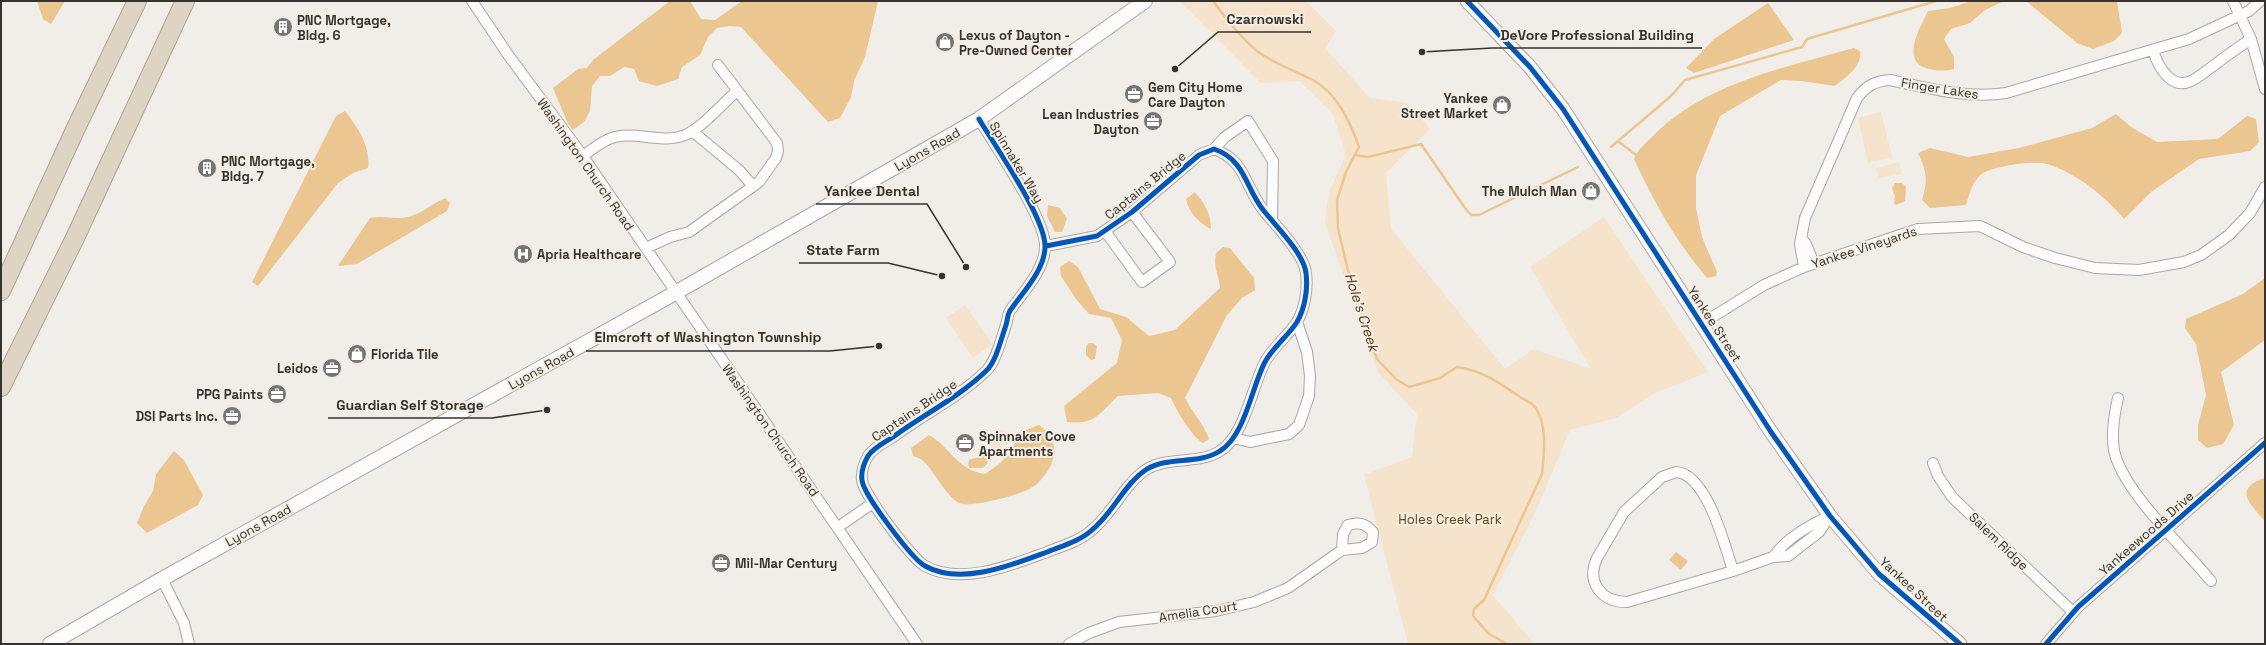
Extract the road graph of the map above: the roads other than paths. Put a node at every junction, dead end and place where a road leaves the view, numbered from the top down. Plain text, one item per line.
1 (128, 1) edge
2 (137, 1) edge
3 (185, 1) edge
4 (472, 1) edge
5 (1145, 1) edge
6 (1467, 1) edge
7 (2233, 1) edge
8 (2260, 1) edge
9 (2240, 15) junction
10 (2251, 39) junction
11 (2153, 50) junction
12 (718, 65) dead end
13 (2265, 89) edge
14 (737, 91) junction
15 (979, 119) junction
16 (75, 130) junction
17 (692, 130) junction
18 (1214, 149) junction
19 (583, 156) junction
20 (753, 186) junction
21 (2265, 187) edge
22 (1132, 212) junction
23 (1272, 221) junction
24 (1105, 231) junction
25 (1046, 246) junction
26 (646, 248) junction
27 (1809, 265) junction
28 (1, 291) edge
29 (675, 293) junction
30 (1297, 322) junction
31 (1701, 324) junction
32 (1, 387) edge
33 (2118, 398) dead end
34 (1234, 438) junction
35 (2265, 443) edge
36 (1933, 463) dead end
37 (874, 503) junction
38 (1830, 516) junction
39 (838, 527) junction
40 (2167, 530) junction
41 (1342, 550) dead end
42 (1732, 571) junction
43 (162, 579) junction
44 (2211, 581) dead end
45 (2073, 612) junction
46 (50, 644) edge
47 (189, 644) edge
48 (917, 644) edge
49 (1069, 644) edge
50 (1960, 644) edge
51 (2046, 644) edge

1 - 16 highway
2 - 16 highway
3 - 32 highway
4 - 19 street, Washington Church Road
5 - 15 main road, Lyons Road
6 - 31 street, Yankee Street
7 - 9 street
8 - 9 street, Finger Lakes
9 - 10 street
9 - 11 street, Finger Lakes
10 - 11 street
10 - 13 street
11 - 27 street, Finger Lakes
12 - 14 street
14 - 17 street
14 - 20 street
15 - 25 street, Spinnaker Way
15 - 29 main road, Lyons Road
16 - 28 highway
17 - 19 street
17 - 20 street
18 - 22 street, Captains Bridge
18 - 23 street, Captains Bridge
18 - 23 street, Captains Bridge
19 - 26 street, Washington Church Road
20 - 26 street
21 - 27 street, Yankee Vineyards
22 - 24 street, Captains Bridge
22 - 24 street, Captains Bridge
23 - 30 street, Captains Bridge
24 - 25 street, Captains Bridge
25 - 37 street, Captains Bridge
26 - 29 street, Washington Church Road
27 - 31 street, Yankee Vineyards
29 - 39 street, Washington Church Road
29 - 43 main road, Lyons Road
30 - 34 street, Captains Bridge
30 - 34 street
31 - 38 street, Yankee Street
33 - 40 street
34 - 37 street, Captains Bridge
35 - 40 street, Yankeewoods Drive
36 - 45 street, Salem Ridge
37 - 39 street
38 - 42 street
38 - 50 street, Yankee Street
39 - 48 street, Washington Church Road
40 - 44 street
40 - 45 street, Yankeewoods Drive
41 - 49 street, Amelia Court
42 - 42 street
43 - 46 main road, Lyons Road
43 - 47 street
45 - 51 street, Yankeewoods Drive

